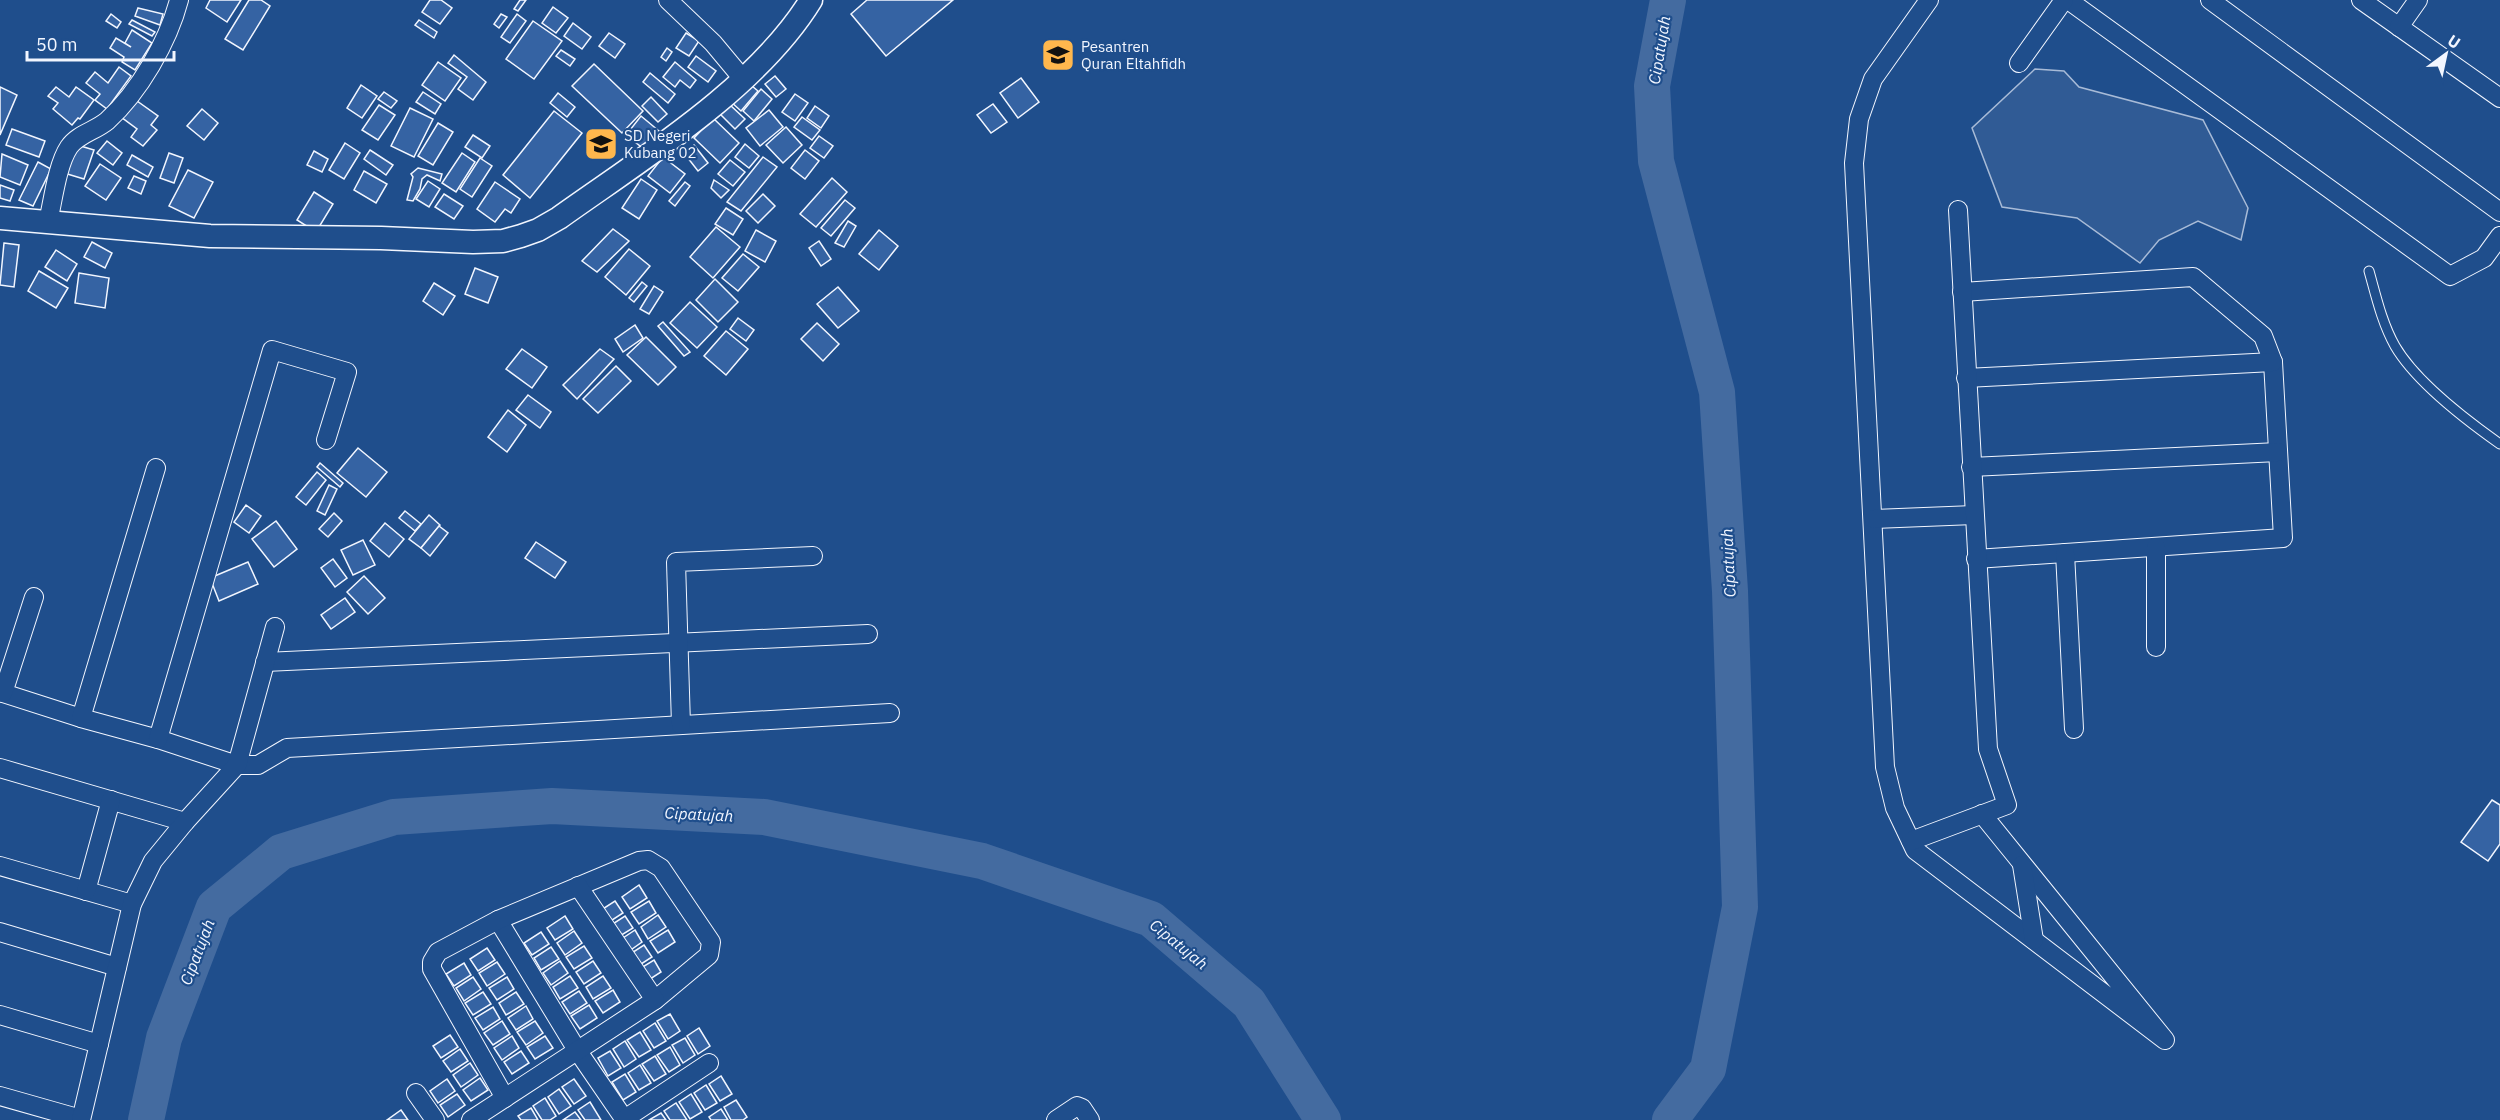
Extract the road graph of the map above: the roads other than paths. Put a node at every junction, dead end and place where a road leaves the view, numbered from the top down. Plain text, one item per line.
1 (179, 0) edge
2 (668, 0) edge
3 (812, 0) edge
4 (1929, 0) edge
5 (2066, 0) edge
6 (2210, 0) edge
7 (2361, 0) edge
8 (2418, 0) edge
9 (2400, 27) junction
10 (2019, 63) dead end
11 (743, 79) junction
12 (2500, 98) edge
13 (1958, 210) dead end
14 (2500, 212) edge
15 (0, 218) edge
16 (48, 222) junction
17 (2500, 236) edge
18 (2369, 271) dead end
19 (1962, 292) junction
20 (2273, 362) junction
21 (1966, 378) junction
22 (326, 440) dead end
23 (2500, 444) edge
24 (2278, 452) junction
25 (1971, 467) junction
26 (156, 468) dead end
27 (1974, 516) junction
28 (1874, 519) junction
29 (2156, 547) junction
30 (2065, 553) junction
31 (813, 556) dead end
32 (1976, 559) junction
33 (34, 597) dead end
34 (275, 627) dead end
35 (868, 634) dead end
36 (679, 643) junction
37 (2156, 647) dead end
38 (265, 662) junction
39 (2, 693) edge
40 (890, 713) dead end
41 (81, 718) junction
42 (681, 725) junction
43 (2074, 729) dead end
44 (158, 739) junction
45 (237, 765) junction
46 (0, 768) edge
47 (111, 800) junction
48 (1982, 814) junction
49 (185, 822) junction
50 (1911, 841) junction
51 (2021, 863) junction
52 (0, 866) edge
53 (578, 886) junction
54 (86, 891) junction
55 (132, 904) junction
56 (498, 920) junction
57 (0, 932) edge
58 (2034, 940) junction
59 (117, 967) junction
60 (655, 1000) junction
61 (0, 1015) edge
62 (99, 1044) junction
63 (576, 1050) junction
64 (709, 1063) dead end
65 (416, 1093) dead end
66 (0, 1096) edge
67 (505, 1098) junction
68 (81, 1120) edge
69 (435, 1120) edge
70 (471, 1120) edge
71 (624, 1120) edge
72 (1056, 1120) edge
73 (1090, 1120) edge

1 - 16 street
2 - 11 street
3 - 11 street
4 - 28 street
5 - 10 street
5 - 17 street
6 - 14 street
7 - 9 street
8 - 9 street
9 - 12 street
11 - 16 street
13 - 19 street
15 - 16 street
18 - 23 lane
19 - 20 street
19 - 21 street
20 - 21 street
20 - 24 street
21 - 25 street
22 - 44 street
24 - 25 street
24 - 29 street
25 - 27 street
26 - 41 street
27 - 28 street
27 - 32 street
28 - 50 street
29 - 30 street
29 - 37 street
30 - 32 street
30 - 43 street
31 - 36 street
32 - 48 street
33 - 39 street
34 - 38 street
35 - 36 street
36 - 38 street
36 - 42 street
38 - 45 street
39 - 41 street
40 - 42 street
41 - 44 street
42 - 45 street
44 - 45 street
45 - 49 street
46 - 47 street
47 - 49 street
47 - 54 street
48 - 50 street
48 - 51 street
49 - 55 street
50 - 58 street
51 - 58 street
51 - 58 street
52 - 54 street
53 - 56 street
53 - 60 street
53 - 60 street
54 - 55 street
55 - 59 street
56 - 63 street
56 - 67 street
57 - 59 street
59 - 62 street
60 - 63 street
61 - 62 street
62 - 68 street
63 - 67 street
63 - 71 street
64 - 71 street
65 - 69 street
66 - 68 street
67 - 70 street
72 - 73 street

